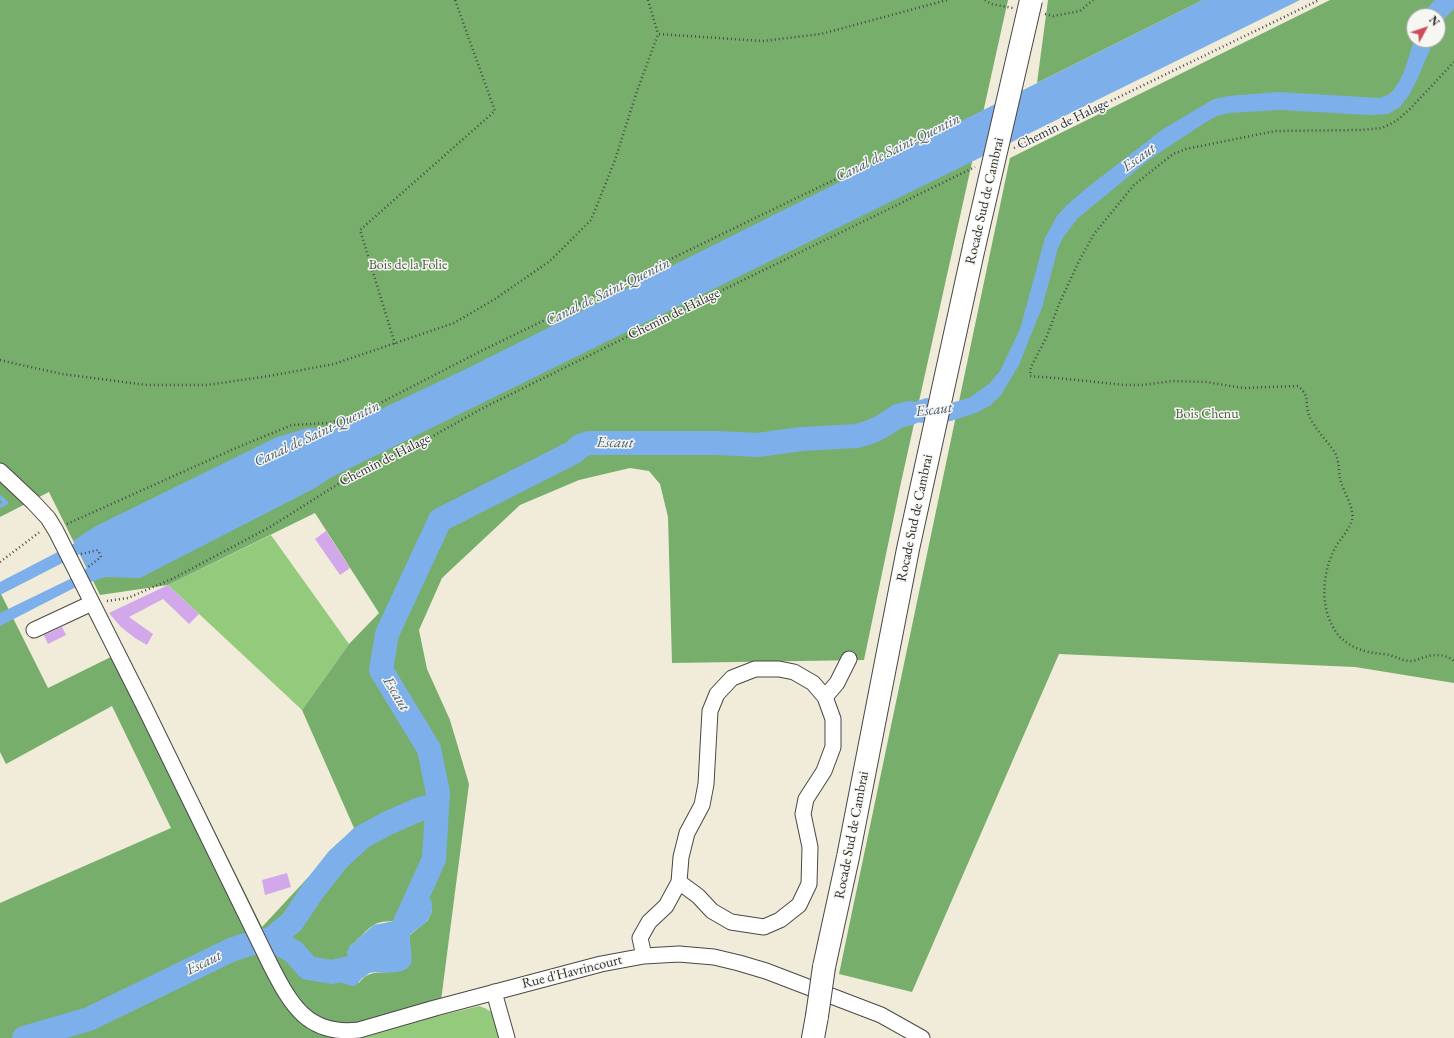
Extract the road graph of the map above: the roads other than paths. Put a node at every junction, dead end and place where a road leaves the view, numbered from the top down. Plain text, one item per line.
1 (1031, 0) edge
2 (0, 471) edge
3 (91, 601) junction
4 (34, 630) dead end
5 (849, 659) dead end
6 (825, 697) junction
7 (679, 882) junction
8 (644, 956) junction
9 (494, 992) junction
10 (507, 1038) edge
11 (813, 1038) edge
12 (922, 1038) edge

1 - 11 highway, Rocade Sud de Cambrai, bridge
2 - 3 street, Rue d'Havrincourt
3 - 4 street
3 - 9 street, Rue d'Havrincourt
5 - 6 street
6 - 7 street
6 - 7 street
7 - 8 street
8 - 9 street, Rue d'Havrincourt
8 - 12 street, Rue d'Havrincourt
9 - 10 street

